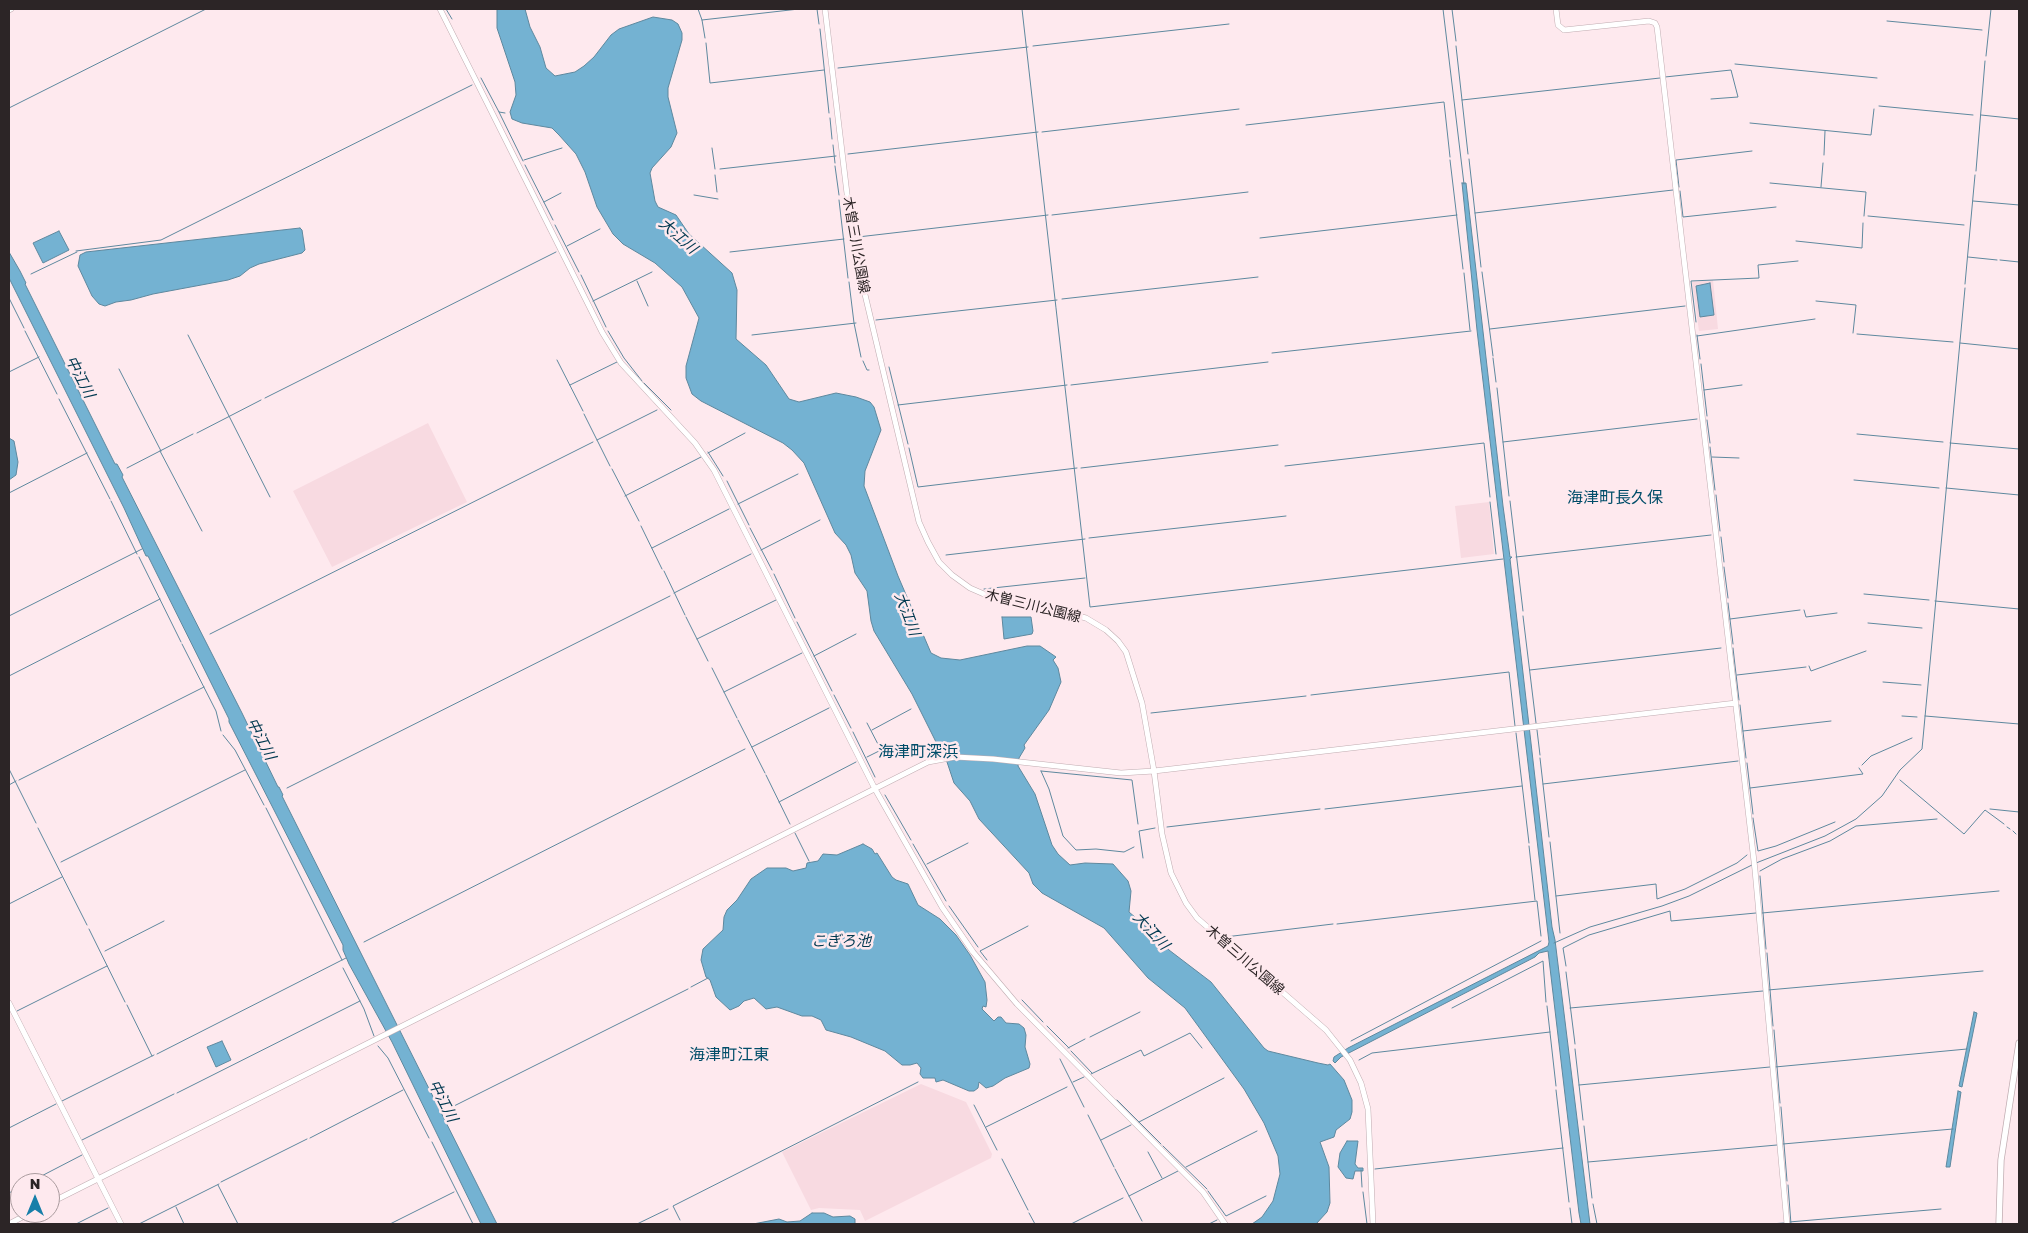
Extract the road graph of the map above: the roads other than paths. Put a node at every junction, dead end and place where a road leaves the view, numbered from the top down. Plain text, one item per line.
1 (440, 9) edge
2 (825, 9) edge
3 (1556, 9) edge
4 (1736, 704) junction
5 (1154, 770) junction
6 (875, 789) junction
7 (9, 1003) edge
8 (2019, 1043) edge
9 (98, 1178) junction
10 (60, 1198) edge
11 (121, 1224) edge
12 (1225, 1224) edge
13 (1373, 1224) edge
14 (1787, 1224) edge
15 (1999, 1224) edge

1 - 6 street
2 - 5 street, 木曽三川公園線
3 - 4 street
4 - 5 street
4 - 14 street
5 - 6 street
5 - 13 street, 木曽三川公園線
6 - 9 street
6 - 12 street
7 - 9 street
8 - 15 main road
9 - 10 street
9 - 11 street

